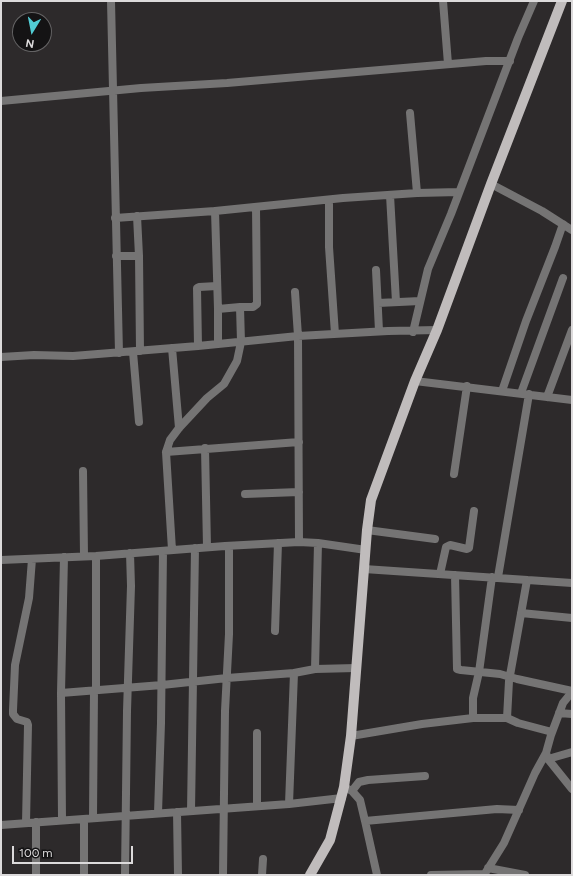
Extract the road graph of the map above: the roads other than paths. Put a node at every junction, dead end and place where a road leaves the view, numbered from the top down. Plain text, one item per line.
1 (110, 1) edge
2 (443, 1) edge
3 (534, 1) edge
4 (562, 1) edge
5 (510, 61) junction
6 (448, 64) junction
7 (112, 90) junction
8 (1, 101) edge
9 (410, 112) dead end
10 (491, 184) junction
11 (460, 192) junction
12 (417, 193) junction
13 (390, 195) junction
14 (329, 200) junction
15 (256, 207) junction
16 (215, 211) junction
17 (137, 216) junction
18 (115, 218) junction
19 (562, 224) junction
20 (572, 230) edge
21 (116, 256) junction
22 (139, 256) junction
23 (376, 270) dead end
24 (563, 278) dead end
25 (217, 286) junction
26 (295, 292) dead end
27 (420, 300) junction
28 (396, 302) junction
29 (378, 303) junction
30 (240, 308) junction
31 (218, 309) junction
32 (437, 330) junction
33 (572, 330) edge
34 (379, 332) junction
35 (413, 332) junction
36 (335, 334) junction
37 (298, 336) junction
38 (241, 342) junction
39 (218, 344) junction
40 (198, 346) junction
41 (172, 348) junction
42 (137, 351) junction
43 (119, 353) junction
44 (1, 357) edge
45 (415, 381) junction
46 (467, 386) junction
47 (502, 391) junction
48 (521, 393) junction
49 (529, 394) junction
50 (547, 397) junction
51 (572, 401) edge
52 (139, 422) dead end
53 (179, 428) junction
54 (299, 442) junction
55 (205, 448) junction
56 (166, 452) junction
57 (83, 471) dead end
58 (454, 474) dead end
59 (299, 492) junction
60 (245, 494) dead end
61 (474, 511) dead end
62 (367, 530) junction
63 (435, 539) dead end
64 (299, 542) junction
65 (278, 543) junction
66 (318, 543) junction
67 (229, 546) junction
68 (208, 547) junction
69 (196, 548) junction
70 (172, 550) junction
71 (366, 550) junction
72 (163, 551) junction
73 (130, 553) junction
74 (84, 556) junction
75 (96, 556) junction
76 (64, 558) junction
77 (32, 559) junction
78 (1, 560) edge
79 (364, 569) junction
80 (440, 574) junction
81 (455, 575) junction
82 (495, 577) junction
83 (527, 580) junction
84 (572, 583) edge
85 (522, 613) junction
86 (572, 618) edge
87 (275, 631) dead end
88 (356, 668) junction
89 (315, 669) junction
90 (479, 672) junction
91 (294, 673) junction
92 (510, 677) junction
93 (227, 678) junction
94 (193, 681) junction
95 (162, 685) junction
96 (128, 688) junction
97 (95, 690) junction
98 (572, 692) edge
99 (61, 693) junction
100 (559, 713) junction
101 (572, 714) edge
102 (472, 718) junction
103 (507, 718) junction
104 (552, 732) junction
105 (257, 733) dead end
106 (351, 736) junction
107 (572, 752) edge
108 (547, 756) junction
109 (425, 776) dead end
110 (348, 789) junction
111 (572, 789) edge
112 (342, 798) junction
113 (290, 804) junction
114 (257, 806) junction
115 (225, 809) junction
116 (519, 810) junction
117 (191, 811) junction
118 (178, 812) junction
119 (158, 813) junction
120 (126, 816) junction
121 (89, 818) junction
122 (62, 820) junction
123 (366, 821) junction
124 (36, 822) junction
125 (26, 823) junction
126 (1, 825) edge
127 (263, 859) dead end
128 (485, 872) edge
129 (36, 875) edge
130 (84, 875) edge
131 (125, 875) edge
132 (178, 875) edge
133 (223, 875) edge
134 (262, 875) edge
135 (310, 875) edge
136 (377, 875) edge
137 (430, 875) edge
138 (525, 875) edge

1 - 7 street
2 - 6 street
3 - 5 street
4 - 10 main road
5 - 6 street
5 - 11 street
6 - 7 street
7 - 8 street
7 - 18 street
9 - 12 street
10 - 19 street
10 - 32 main road
11 - 12 street
11 - 27 street
12 - 13 street
13 - 14 street
13 - 28 street
14 - 15 street
14 - 36 street
15 - 16 street
15 - 30 street
16 - 17 street
16 - 25 street
17 - 18 street
17 - 22 street
18 - 21 street
19 - 20 street
19 - 47 street
21 - 22 street
21 - 43 street
22 - 42 street
23 - 29 street
24 - 48 street
25 - 31 street
25 - 40 street
26 - 37 street
27 - 28 street
27 - 35 street
28 - 29 street
29 - 34 street
30 - 31 street
30 - 38 street
31 - 39 street
32 - 35 street
32 - 45 main road
33 - 50 street
34 - 35 street
34 - 36 street
36 - 37 street
37 - 38 street
37 - 54 street
38 - 39 street
38 - 53 street
39 - 40 street
40 - 41 street
41 - 42 street
41 - 53 street
42 - 43 street
42 - 52 street
43 - 44 street
45 - 46 street
45 - 62 main road
46 - 47 street
46 - 58 street
47 - 48 street
48 - 49 street
49 - 50 street
49 - 82 street
50 - 51 street
53 - 56 street
54 - 55 street
54 - 59 street
55 - 56 street
55 - 68 street
56 - 70 street
57 - 74 street
59 - 60 street
59 - 64 street
61 - 80 street
62 - 63 street
62 - 71 main road
64 - 65 street
64 - 66 street
65 - 67 street
65 - 87 street
66 - 71 street
66 - 89 street
67 - 68 street
67 - 93 street
68 - 69 street
69 - 70 street
69 - 94 street
70 - 72 street
71 - 79 main road
72 - 73 street
72 - 95 street
73 - 75 street
73 - 96 street
74 - 75 street
74 - 76 street
75 - 97 street
76 - 77 street
76 - 99 street
77 - 78 street
77 - 125 street
79 - 80 street
79 - 88 main road
80 - 81 street
81 - 82 street
81 - 90 street
82 - 83 street
82 - 90 street
83 - 84 street
83 - 85 street
85 - 86 street
85 - 92 street
88 - 89 street
88 - 106 main road
89 - 91 street
90 - 92 street
90 - 102 street
91 - 93 street
91 - 113 street
92 - 98 street
92 - 103 street
93 - 94 street
93 - 115 street
94 - 95 street
94 - 117 street
95 - 96 street
95 - 119 street
96 - 97 street
96 - 120 street
97 - 99 street
97 - 121 street
98 - 100 street
99 - 122 street
100 - 101 street
100 - 104 street
102 - 103 street
102 - 106 street
103 - 104 street
104 - 108 street
105 - 114 street
106 - 110 main road
107 - 108 street
108 - 111 street
108 - 116 street
109 - 110 street
110 - 112 main road
110 - 123 street
112 - 113 street
112 - 135 main road
113 - 114 street
114 - 115 street
115 - 117 street
115 - 133 street
116 - 123 street
116 - 128 street
117 - 118 street
118 - 119 street
118 - 132 street
119 - 120 street
120 - 121 street
120 - 131 street
121 - 122 street
121 - 130 street
122 - 124 street
123 - 136 street
124 - 125 street
124 - 129 street
125 - 126 street
127 - 134 street
128 - 137 street
128 - 138 street

